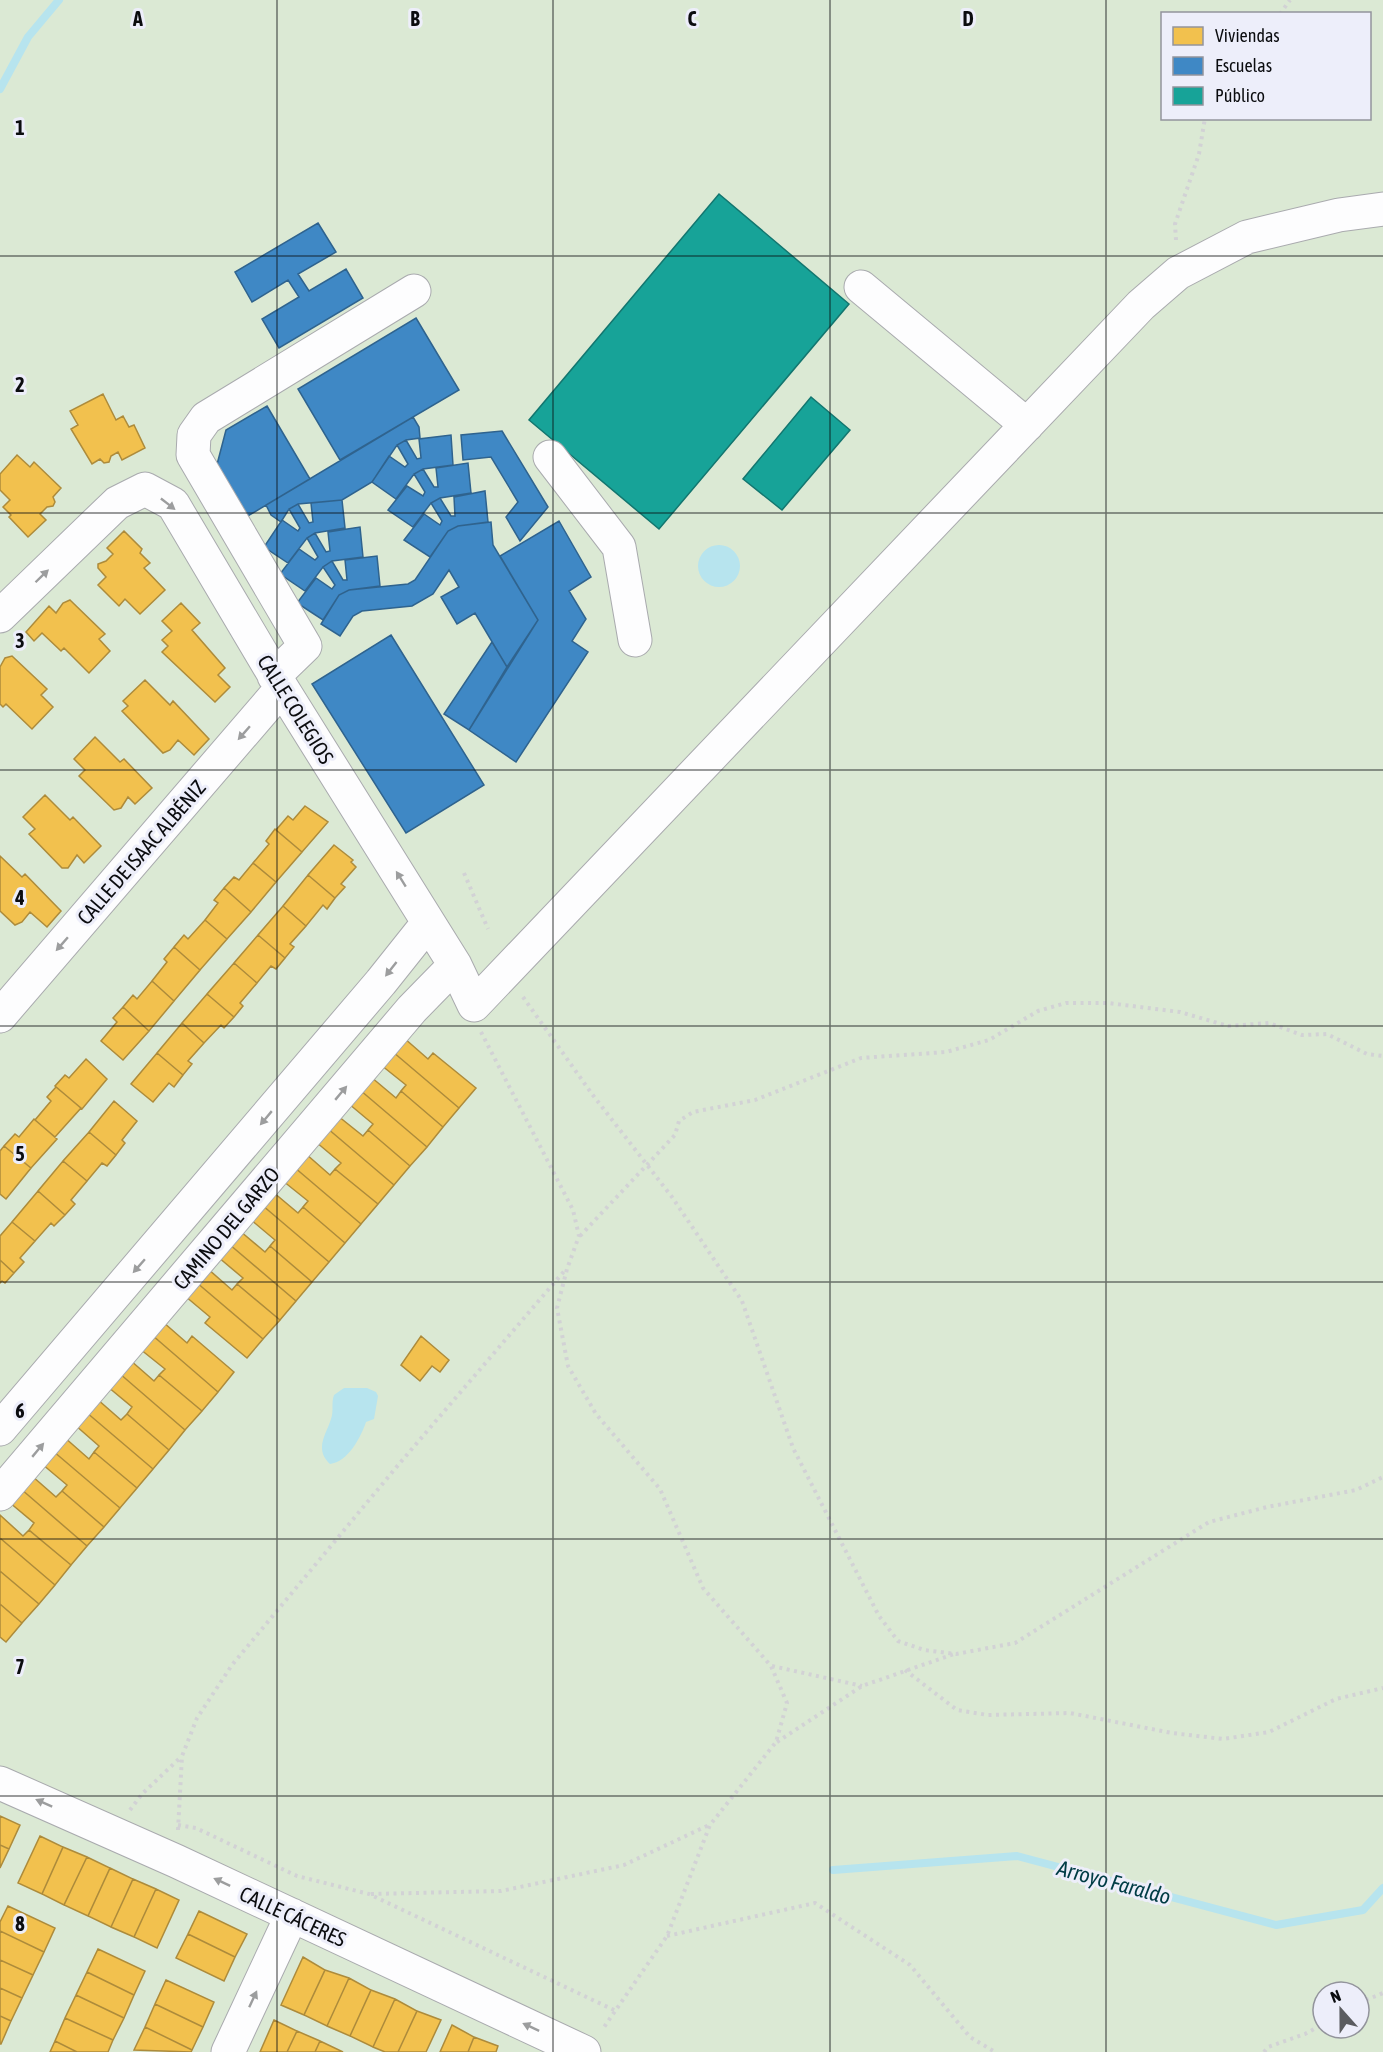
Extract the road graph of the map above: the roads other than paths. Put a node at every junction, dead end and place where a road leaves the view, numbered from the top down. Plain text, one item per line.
1 (1383, 209) edge
2 (861, 287) dead end
3 (414, 291) dead end
4 (1027, 425) junction
5 (550, 457) dead end
6 (0, 616) edge
7 (635, 640) dead end
8 (278, 682) junction
9 (428, 922) junction
10 (455, 965) junction
11 (0, 1016) edge
12 (0, 1429) edge
13 (2, 1486) edge
14 (0, 1783) edge
15 (292, 1915) junction
16 (591, 2044) edge
17 (228, 2052) edge

1 - 4 street
2 - 4 street
3 - 8 street, CALLE DE ISAAC ALBÉNIZ
4 - 10 street, CALLE COLEGIOS
5 - 7 street
6 -> 8 street, CALLE COLEGIOS
9 -> 8 street, CALLE COLEGIOS
8 -> 11 street, CALLE DE ISAAC ALBÉNIZ
9 - 10 street, CALLE COLEGIOS
9 -> 12 street, CAMINO DEL GARZO
13 -> 10 street, CAMINO DEL GARZO
15 -> 14 street, CALLE CÁCERES
16 -> 15 street, CALLE CÁCERES
17 -> 15 street

